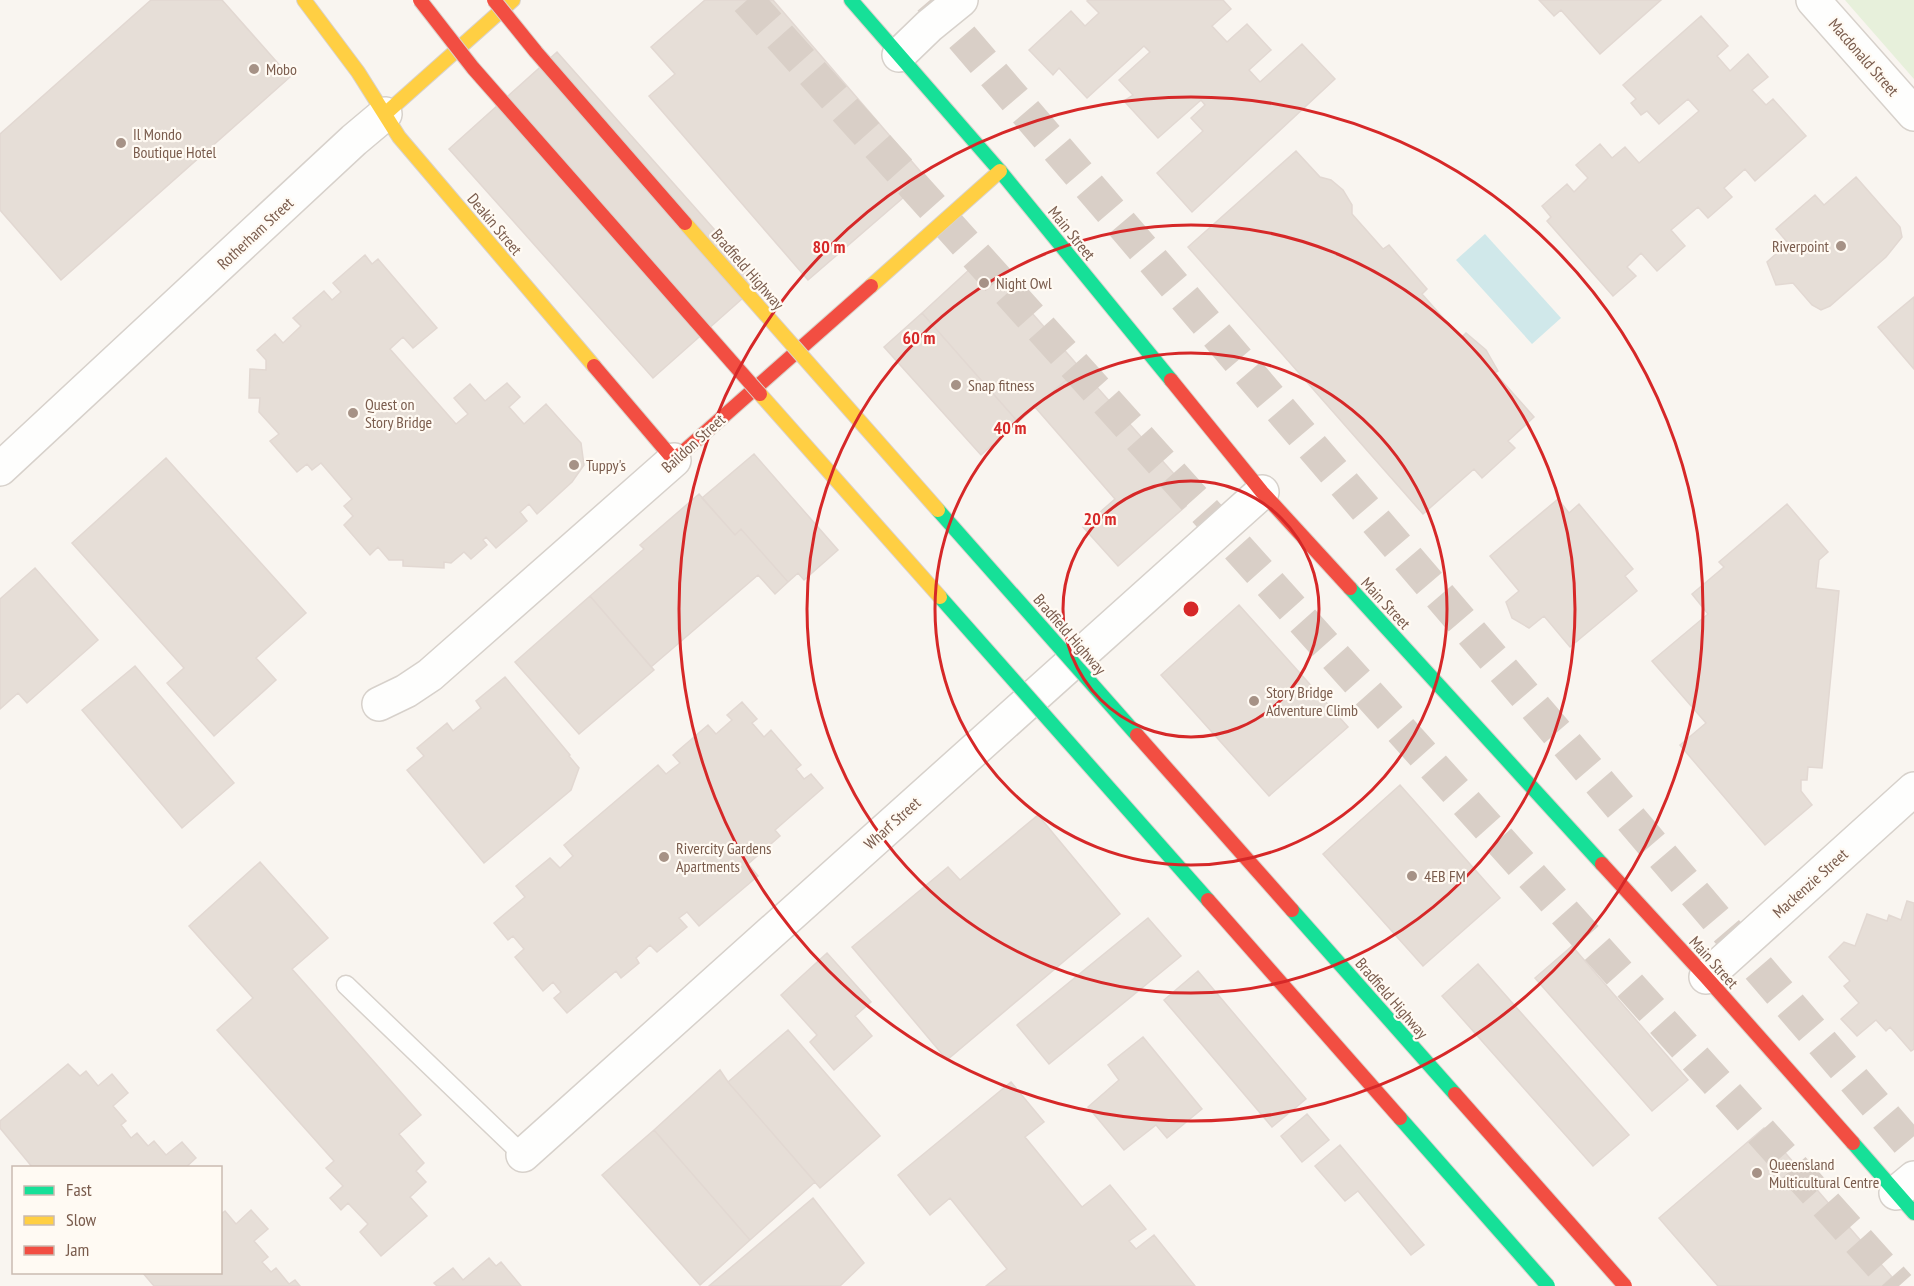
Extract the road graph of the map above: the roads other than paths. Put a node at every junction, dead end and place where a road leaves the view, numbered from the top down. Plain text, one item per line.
1 (304, 0) edge
2 (420, 0) edge
3 (494, 0) edge
4 (513, 0) edge
5 (851, 0) edge
6 (960, 0) edge
7 (1813, 0) edge
8 (899, 55) junction
9 (385, 114) junction
10 (1914, 114) edge
11 (1000, 171) junction
12 (674, 460) junction
13 (0, 469) edge
14 (1262, 492) junction
15 (379, 704) dead end
16 (1914, 789) edge
17 (1706, 977) junction
18 (346, 985) dead end
19 (523, 1155) joint
20 (1908, 1195) edge
21 (1548, 1286) edge
22 (1625, 1286) edge

1 - 9 main road, Deakin Street
2 - 21 main road, bridge
3 - 22 main road, Bradfield Highway, bridge
4 - 9 main road, Rotherham Street
5 - 8 main road, Main Street
6 - 8 street
7 - 10 street, Macdonald Street
8 - 11 main road, Main Street
9 - 12 main road, Deakin Street
9 - 13 street, Rotherham Street
11 - 12 main road, Baildon Street
11 - 14 main road, Main Street
12 - 15 street, Baildon Street
14 - 17 main road, Main Street
14 - 19 street, Wharf Street
16 - 17 street, Mackenzie Street
17 - 20 main road, Main Street
18 - 19 lane

